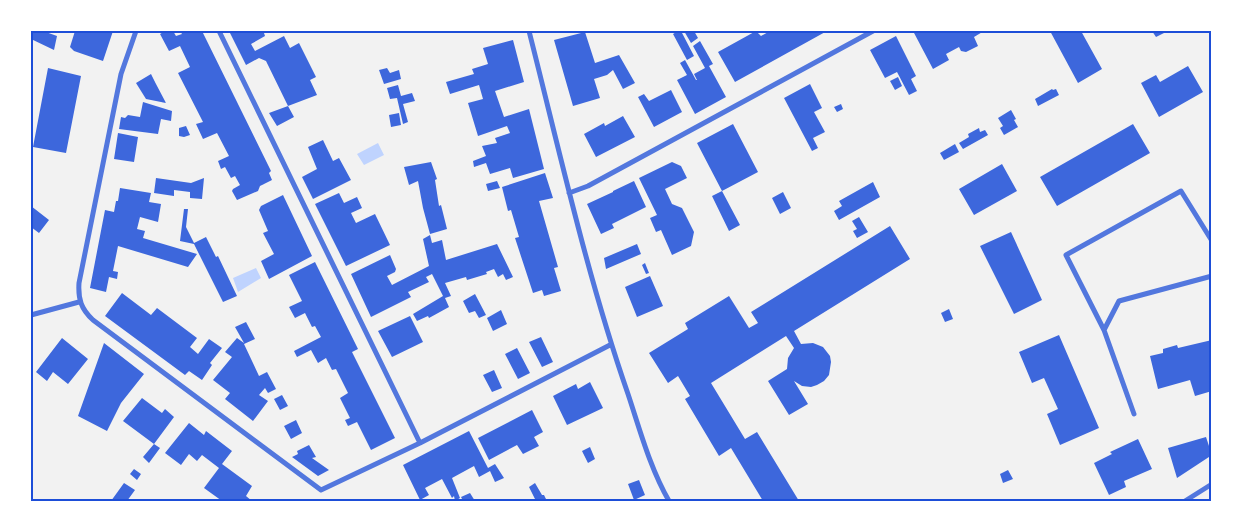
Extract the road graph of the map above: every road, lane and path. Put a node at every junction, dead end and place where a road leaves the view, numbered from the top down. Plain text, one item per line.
1 (136, 31) edge
2 (218, 31) edge
3 (530, 31) edge
4 (873, 31) edge
5 (569, 193) junction
6 (1212, 241) edge
7 (1212, 276) edge
8 (79, 302) junction
9 (31, 315) edge
10 (1104, 330) junction
11 (610, 345) junction
12 (1134, 414) dead end
13 (420, 443) junction
14 (1212, 484) edge
15 (669, 501) edge
16 (1185, 501) edge

1 - 8 street
2 - 13 street
3 - 5 street
4 - 5 street
5 - 11 street
6 - 10 street
7 - 10 street
8 - 9 street
8 - 13 street
10 - 12 street
11 - 13 street
11 - 15 street
14 - 16 street

